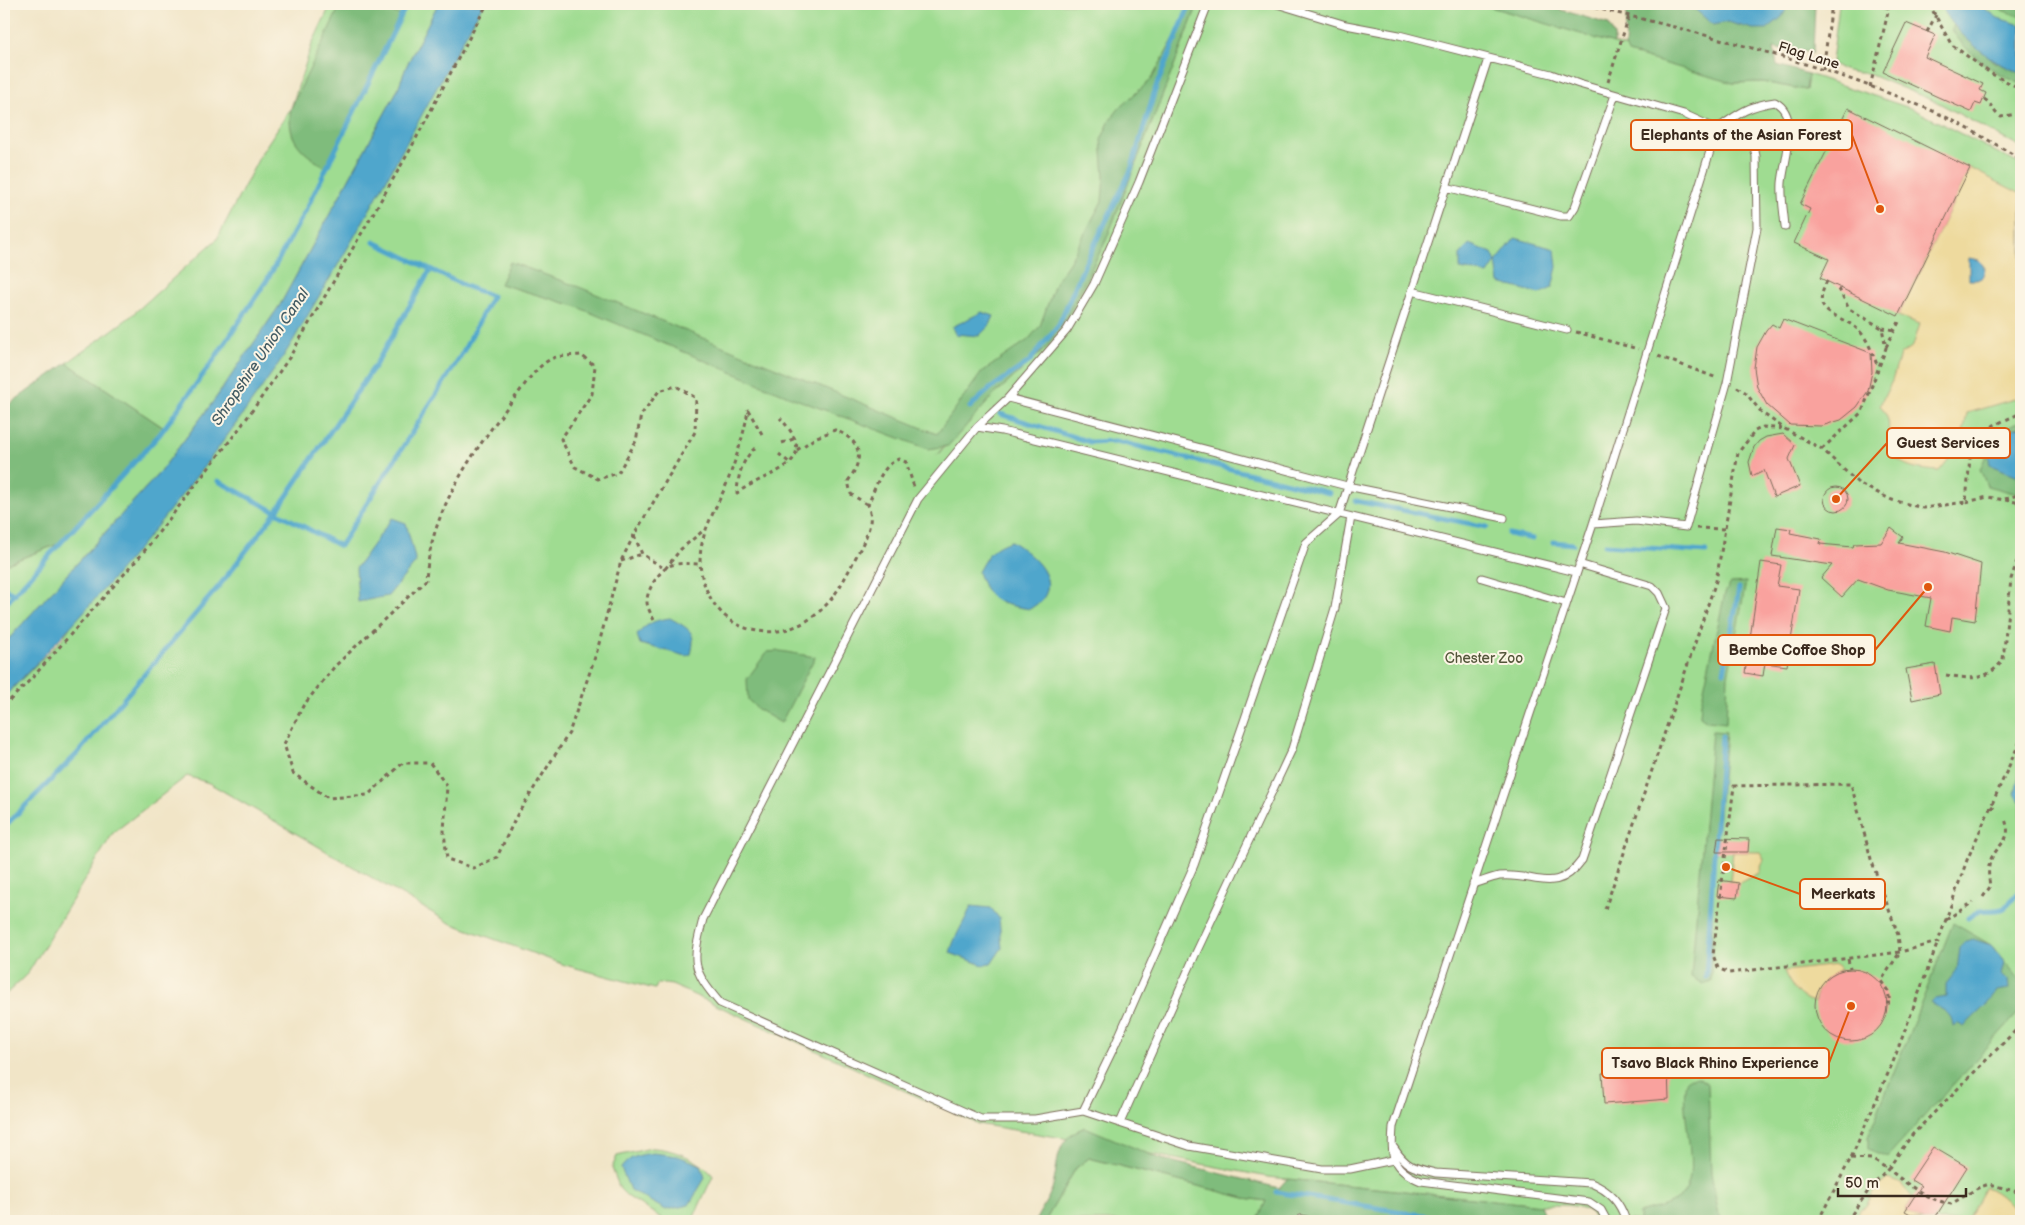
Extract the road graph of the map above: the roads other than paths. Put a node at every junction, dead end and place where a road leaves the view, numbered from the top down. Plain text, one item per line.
1 (1208, 4) edge
2 (1278, 4) edge
3 (1488, 59) junction
4 (1615, 95) junction
5 (1718, 130) junction
6 (1446, 187) junction
7 (1785, 227) dead end
8 (1412, 291) junction
9 (1567, 330) dead end
10 (1008, 398) junction
11 (977, 427) junction
12 (1347, 486) junction
13 (1339, 514) junction
14 (1351, 517) junction
15 (1504, 518) dead end
16 (1593, 524) junction
17 (1578, 564) junction
18 (1576, 572) junction
19 (1482, 578) dead end
20 (1566, 603) junction
21 (1473, 884) junction
22 (1083, 1111) junction
23 (1120, 1123) junction
24 (1392, 1145) junction
25 (1394, 1160) junction
26 (1301, 1219) dead end
27 (1312, 1221) edge
28 (1607, 1221) edge
29 (1626, 1221) edge

1 - 10 lane
2 - 3 lane
3 - 4 lane
3 - 6 lane
4 - 5 lane
4 - 6 lane
5 - 7 lane
5 - 16 lane
5 - 16 lane
6 - 8 lane
8 - 9 lane
8 - 12 lane
10 - 11 lane
10 - 12 lane
11 - 13 lane
11 - 22 lane
12 - 13 lane
12 - 15 lane
13 - 14 lane
13 - 22 lane
14 - 18 lane
14 - 23 lane
16 - 17 lane
17 - 18 lane
17 - 21 lane
18 - 20 lane
19 - 20 lane
20 - 21 lane
21 - 24 lane
22 - 23 lane
23 - 25 lane
24 - 25 lane
24 - 29 lane
25 - 28 lane
26 - 27 lane

